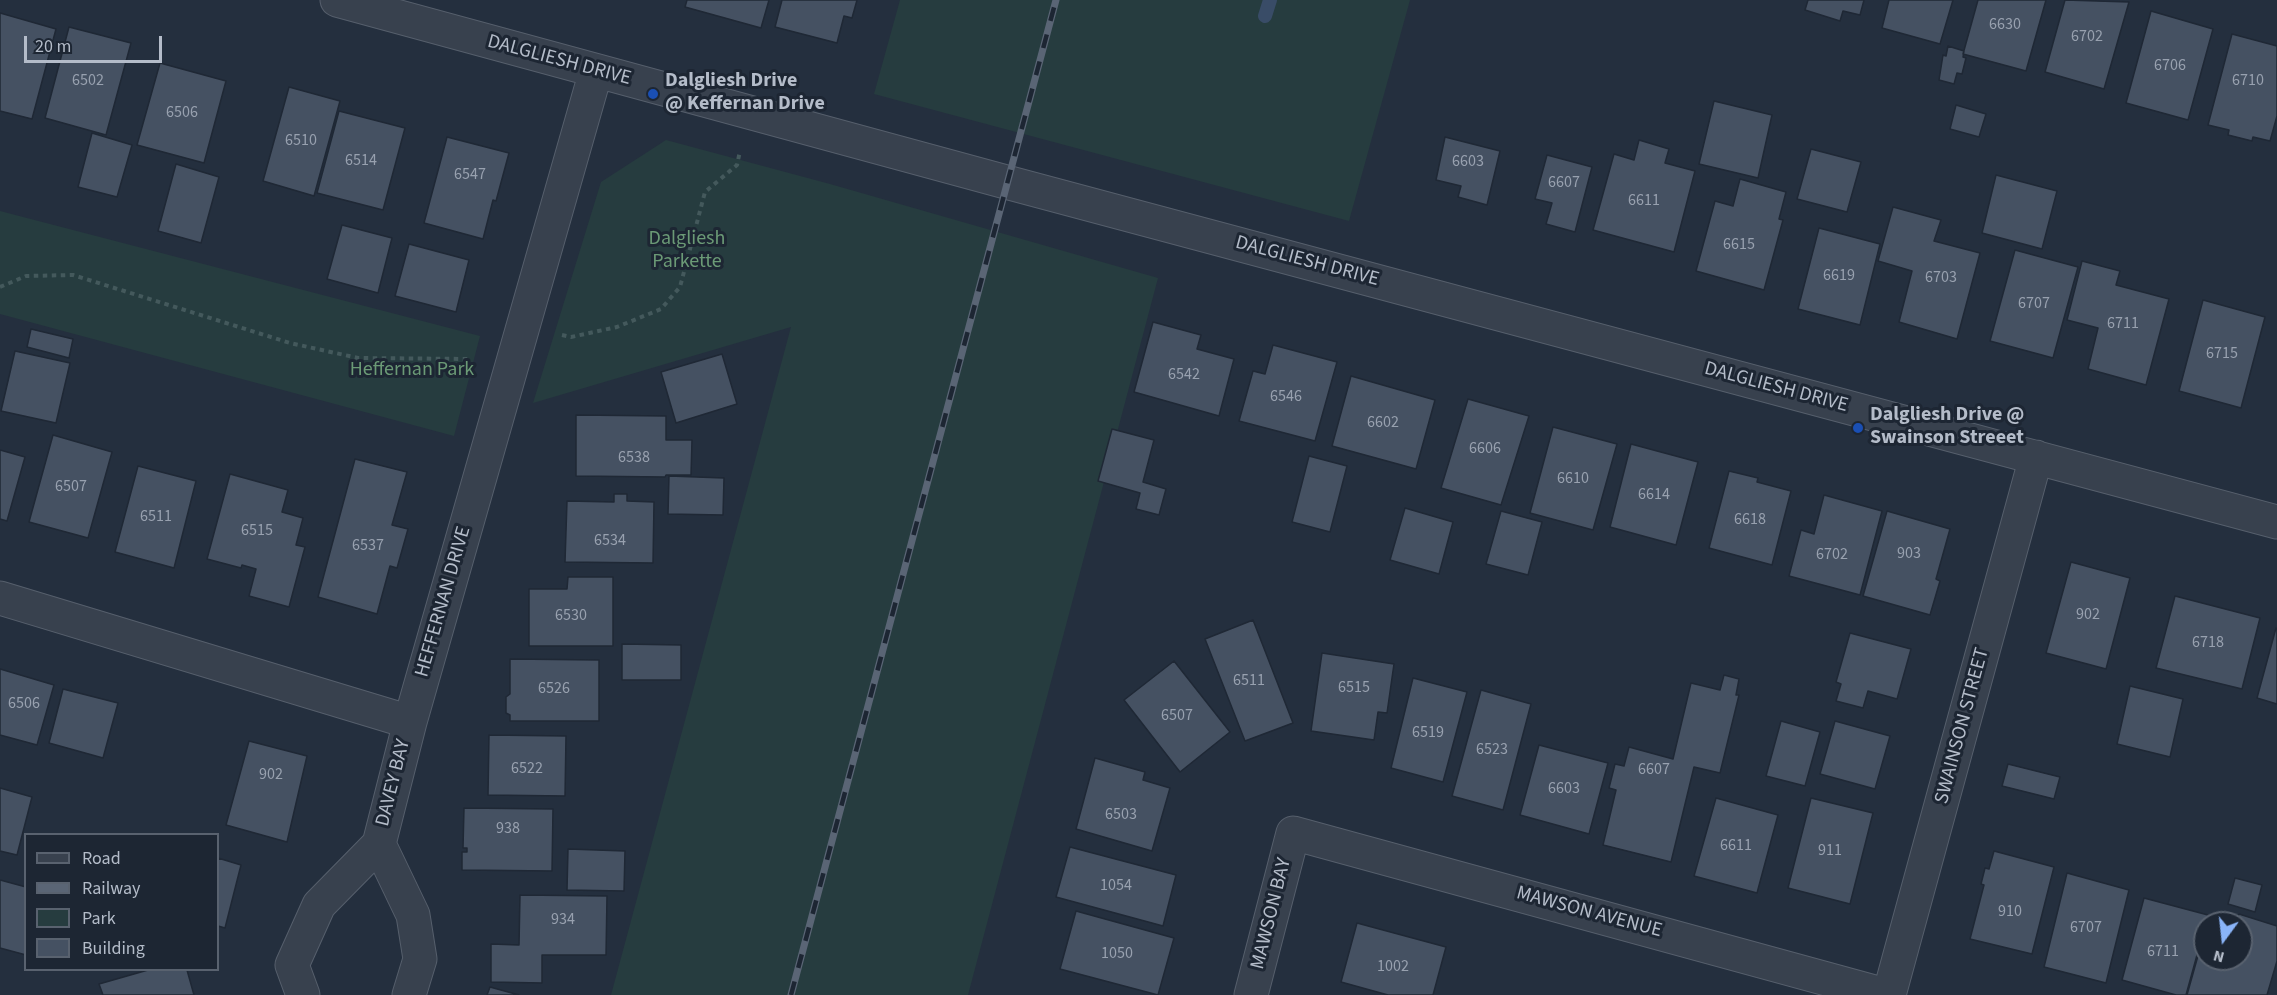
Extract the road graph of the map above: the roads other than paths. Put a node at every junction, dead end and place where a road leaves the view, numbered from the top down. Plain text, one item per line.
1 (337, 0) edge
2 (596, 71) junction
3 (2036, 457) junction
4 (2277, 522) edge
5 (0, 598) edge
6 (410, 722) junction
7 (1293, 832) joint
8 (379, 844) junction
9 (303, 995) edge
10 (410, 995) edge
11 (1251, 995) edge
12 (1885, 995) edge
13 (1889, 995) edge

1 - 2 street, DALGLIESH DRIVE
2 - 3 street, DALGLIESH DRIVE
2 - 6 street, HEFFERNAN DRIVE
3 - 4 street, DALGLIESH DRIVE
3 - 13 street, SWAINSON STREET
5 - 6 street
6 - 8 street, DAVEY BAY
7 - 11 street, MAWSON BAY
7 - 12 street, MAWSON AVENUE
8 - 9 street, DAVEY BAY
8 - 10 street, DAVEY BAY

